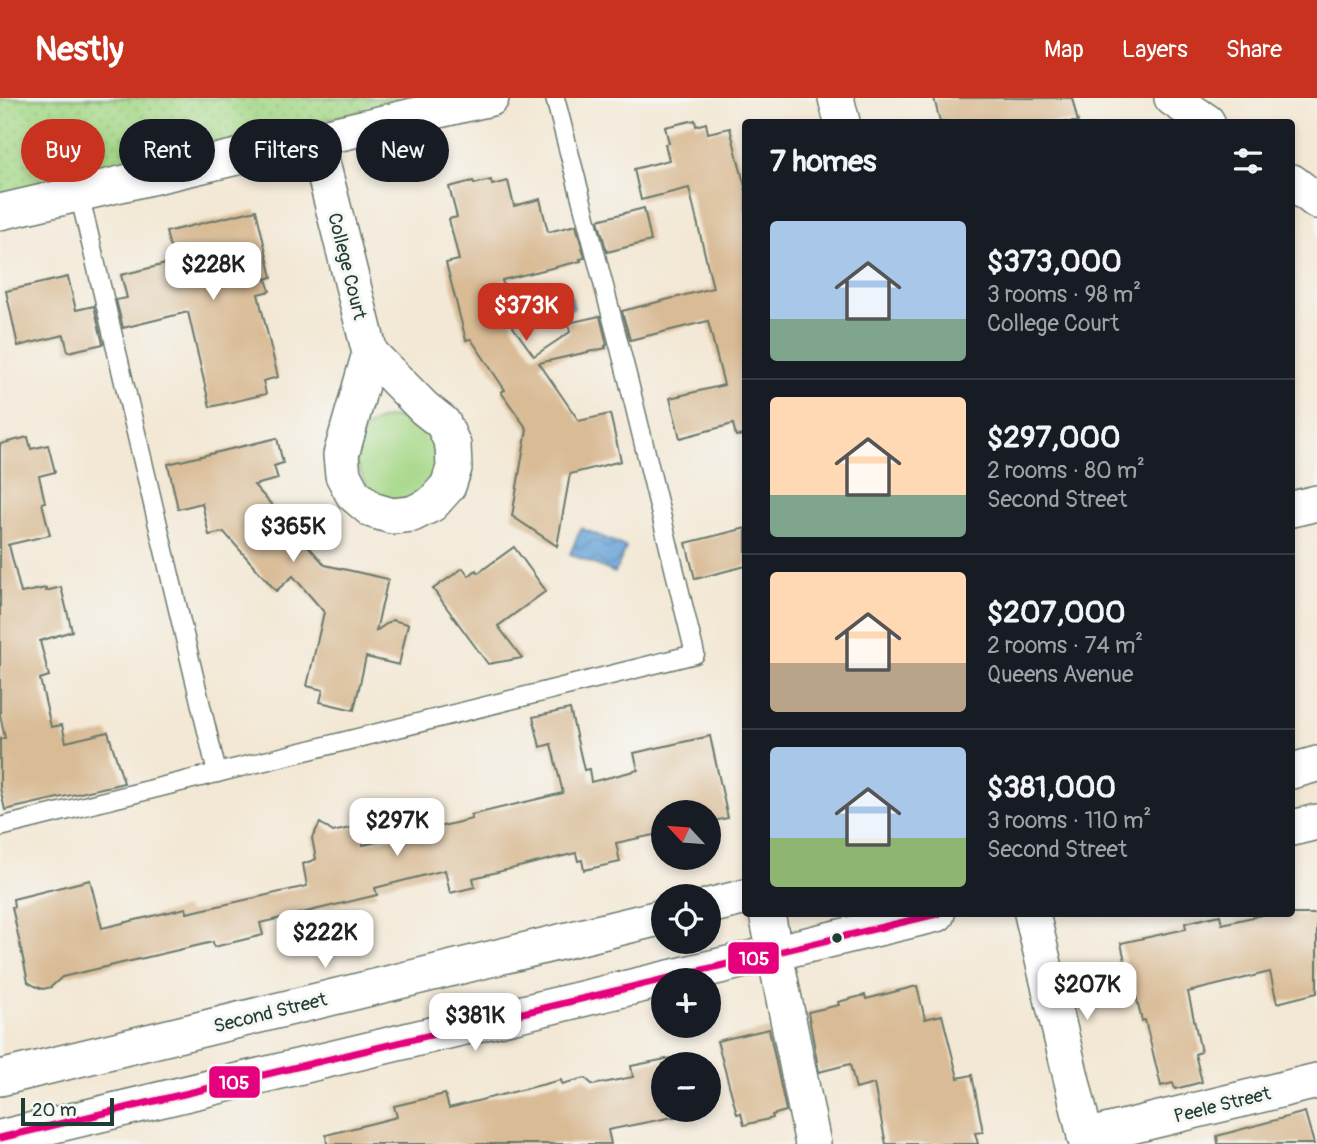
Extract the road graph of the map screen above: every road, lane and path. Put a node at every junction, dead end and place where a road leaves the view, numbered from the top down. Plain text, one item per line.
1 (491, 98) edge
2 (555, 98) edge
3 (836, 98) edge
4 (1172, 98) edge
5 (841, 119) edge
6 (1203, 119) edge
7 (342, 133) edge
8 (229, 159) edge
9 (327, 182) edge
10 (1295, 185) edge
11 (79, 193) junction
12 (1317, 201) edge
13 (0, 212) edge
14 (370, 353) dead end
15 (1317, 503) edge
16 (1295, 508) edge
17 (1317, 764) edge
18 (1295, 770) edge
19 (217, 773) junction
20 (1317, 822) edge
21 (0, 827) edge
22 (1295, 827) edge
23 (742, 898) edge
24 (721, 903) edge
25 (768, 917) edge
26 (924, 917) edge
27 (1032, 917) edge
28 (651, 920) edge
29 (775, 952) junction
30 (0, 1078) edge
31 (1317, 1081) edge
32 (3, 1133) edge
33 (1086, 1141) edge
34 (813, 1144) edge

1 - 7 street
2 - 19 lane
3 - 5 street
4 - 6 street
8 - 11 street
9 - 14 street, College Court
10 - 12 street
11 - 13 street
11 - 19 lane
15 - 16 street
17 - 18 street
19 - 21 lane
20 - 22 street
23 - 24 street
25 - 29 street
26 - 29 street
27 - 33 street
28 - 30 street, Second Street
29 - 32 street
29 - 34 street
31 - 33 street, Peele Street

